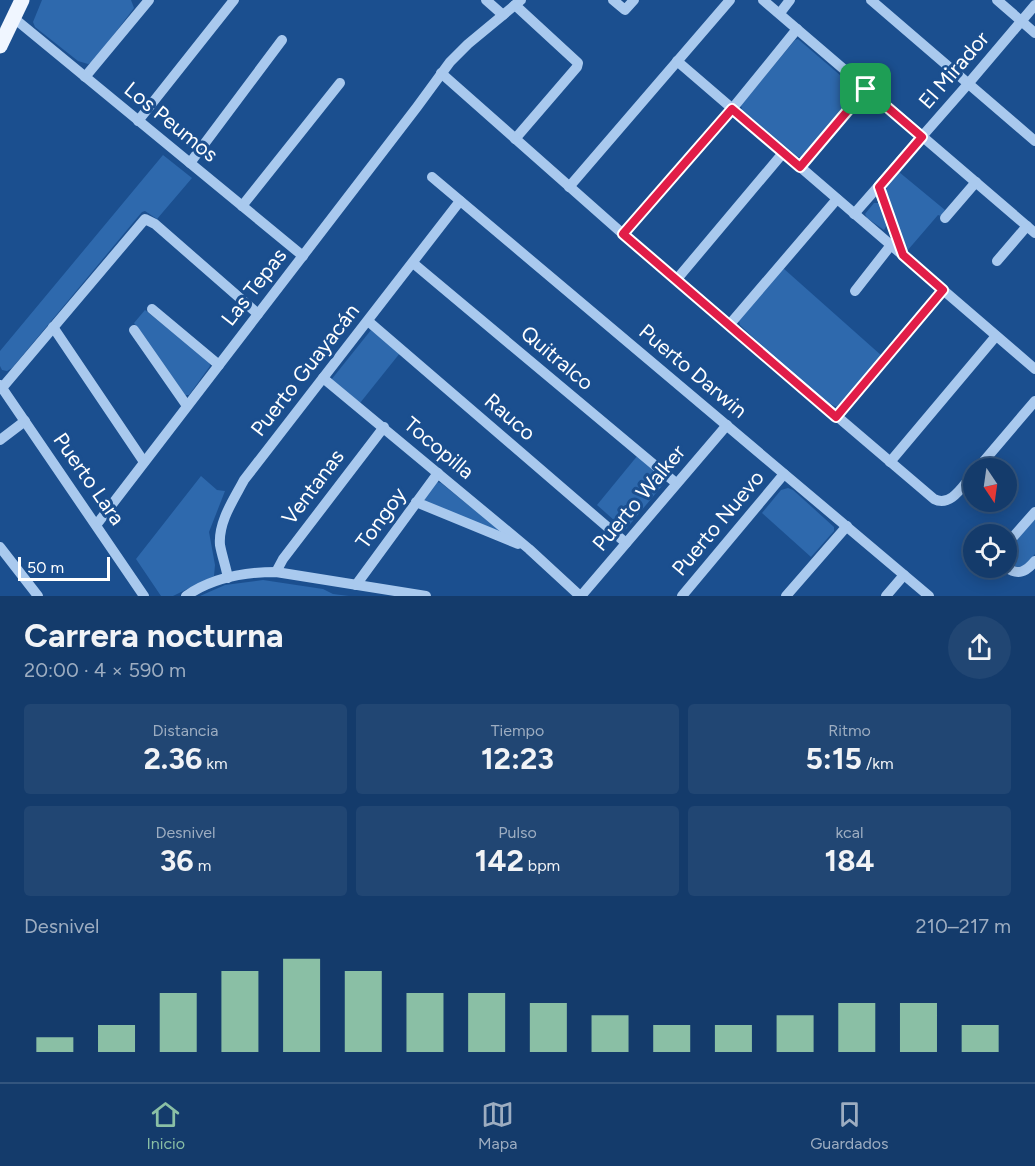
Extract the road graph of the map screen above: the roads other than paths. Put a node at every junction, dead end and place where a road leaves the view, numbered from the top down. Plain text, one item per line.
1 (22, 0) edge
2 (234, 0) edge
3 (486, 0) edge
4 (613, 0) edge
5 (634, 0) edge
6 (730, 0) edge
7 (763, 0) edge
8 (790, 0) edge
9 (872, 0) edge
10 (997, 0) edge
11 (144, 2) edge
12 (518, 3) edge
13 (1035, 5) edge
14 (780, 14) junction
15 (503, 15) junction
16 (15, 20) junction
17 (1022, 21) junction
18 (797, 29) junction
19 (1035, 33) edge
20 (282, 40) dead end
21 (0, 46) edge
22 (677, 61) junction
23 (441, 73) junction
24 (85, 77) junction
25 (340, 83) dead end
26 (968, 84) junction
27 (866, 89) junction
28 (732, 109) junction
29 (138, 121) junction
30 (922, 137) junction
31 (515, 139) junction
32 (1035, 141) edge
33 (783, 153) junction
34 (190, 163) junction
35 (800, 167) junction
36 (432, 177) dead end
37 (976, 182) junction
38 (569, 187) junction
39 (879, 187) junction
40 (837, 199) junction
41 (460, 201) junction
42 (242, 206) junction
43 (854, 214) junction
44 (945, 218) dead end
45 (1031, 229) edge
46 (623, 234) junction
47 (891, 245) junction
48 (903, 255) junction
49 (303, 256) junction
50 (997, 261) dead end
51 (413, 263) junction
52 (677, 279) junction
53 (943, 290) junction
54 (855, 291) dead end
55 (152, 309) dead end
56 (258, 314) junction
57 (368, 321) junction
58 (730, 324) junction
59 (53, 327) junction
60 (134, 330) dead end
61 (996, 336) junction
62 (219, 365) junction
63 (1035, 369) edge
64 (323, 378) junction
65 (1, 387) edge
66 (1035, 401) edge
67 (188, 406) junction
68 (836, 417) junction
69 (25, 422) junction
70 (727, 425) junction
71 (384, 427) junction
72 (0, 440) edge
73 (987, 458) edge
74 (144, 462) junction
75 (890, 462) junction
76 (438, 473) junction
77 (784, 474) junction
78 (676, 483) junction
79 (963, 485) edge
80 (416, 502) junction
81 (1035, 512) edge
82 (97, 524) junction
83 (847, 526) junction
84 (1017, 532) edge
85 (626, 543) junction
86 (0, 547) edge
87 (529, 549) junction
88 (1035, 561) edge
89 (276, 573) junction
90 (1017, 573) edge
91 (904, 575) junction
92 (228, 578) junction
93 (356, 585) junction
94 (38, 596) edge
95 (144, 596) edge
96 (186, 596) edge
97 (426, 596) edge
98 (581, 596) edge
99 (682, 596) edge
100 (786, 596) edge
101 (886, 596) edge
102 (929, 596) edge

1 - 16 main road
2 - 29 street
3 - 15 street
4 - 5 street
6 - 22 street
7 - 14 street
8 - 14 street
9 - 26 street
10 - 17 street
11 - 24 street
12 - 15 street, Las Tepas
12 - 31 street
13 - 17 street, El Mirador
14 - 18 street
15 - 23 street, Las Tepas
16 - 21 main road
16 - 24 street, Los Peumos
17 - 19 street
17 - 26 street, El Mirador
18 - 27 street
18 - 28 street
20 - 34 street
22 - 28 street
22 - 38 street
23 - 31 street
23 - 49 street, Las Tepas
24 - 29 street, Los Peumos
25 - 42 street
26 - 30 street, El Mirador
26 - 32 street
27 - 30 street
27 - 35 street
28 - 33 street
28 - 46 street
29 - 34 street, Los Peumos
30 - 37 street
30 - 39 street, El Mirador
31 - 38 street
33 - 35 street
33 - 52 street
34 - 42 street, Los Peumos
35 - 40 street
36 - 41 street, Puerto Darwin
37 - 44 street
37 - 45 street
38 - 46 street
39 - 43 street, El Mirador
39 - 48 street
40 - 43 street
40 - 58 street
41 - 51 street, Puerto Guayacán
41 - 70 street, Puerto Darwin
42 - 49 street, Los Peumos
43 - 47 street
45 - 50 street
46 - 52 street
47 - 48 street
47 - 54 street
48 - 53 street
49 - 56 street, Las Tepas
51 - 57 street, Puerto Guayacán
51 - 78 street, Quitralco
52 - 58 street
53 - 61 street
53 - 68 street
55 - 62 street
56 - 59 street
56 - 62 street, Las Tepas
57 - 64 street, Puerto Guayacán
57 - 85 street, Rauco
58 - 68 street
59 - 65 street
59 - 74 street
60 - 67 street
61 - 63 street
61 - 75 street
62 - 67 street, Las Tepas
64 - 71 street, Tocopilla
64 - 92 street, Puerto Guayacán
65 - 69 street, Puerto Lara
66 - 73 street
67 - 74 street, Las Tepas
68 - 75 street
69 - 72 street
69 - 82 street, Puerto Lara
70 - 77 street, Puerto Darwin
70 - 78 street, Puerto Walker
71 - 76 street, Tocopilla
71 - 89 street, Ventanas
74 - 82 street, Las Tepas
75 - 79 street
76 - 80 street, Tongoy
76 - 87 street, Tocopilla
77 - 83 street, Puerto Darwin
77 - 99 street, Puerto Nuevo
78 - 85 street, Puerto Walker
80 - 87 street, Tocopilla
80 - 93 street, Tongoy
81 - 84 street
82 - 95 street, Puerto Lara
83 - 91 street, Puerto Darwin
83 - 100 street
85 - 98 street, Puerto Walker
86 - 94 street
87 - 98 street, Tocopilla
88 - 90 street
89 - 92 street
89 - 93 street
91 - 101 street
91 - 102 street, Puerto Darwin
92 - 96 street
93 - 97 street

